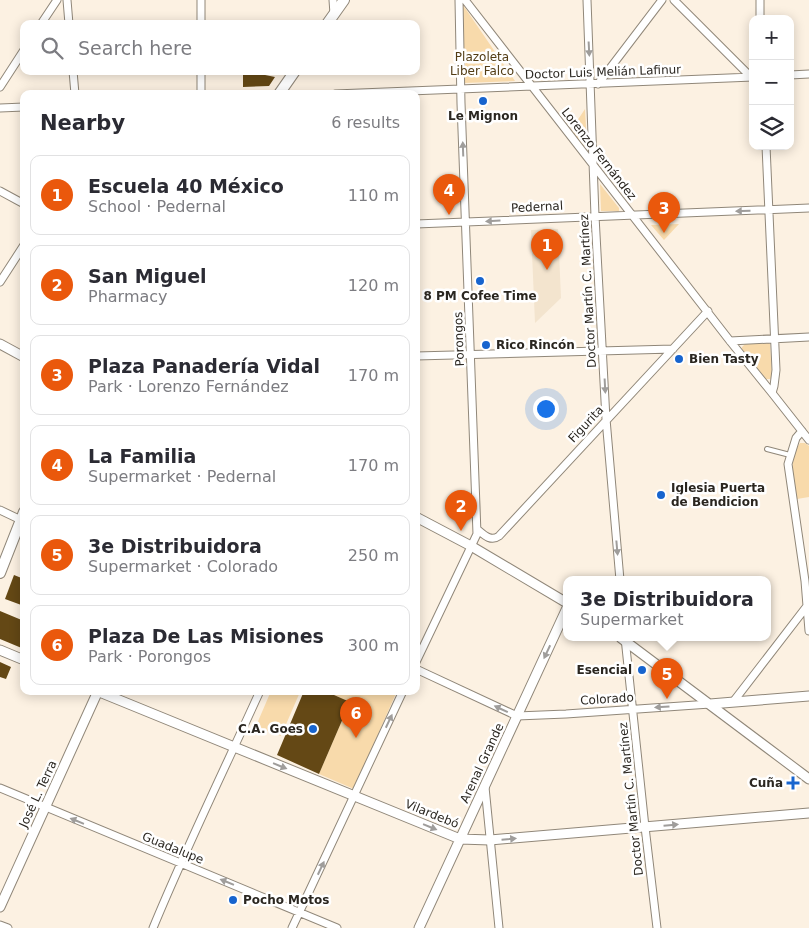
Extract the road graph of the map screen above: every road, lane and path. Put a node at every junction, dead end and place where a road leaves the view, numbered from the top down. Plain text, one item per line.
1 (57, 0) edge
2 (67, 0) edge
3 (201, 0) edge
4 (333, 0) edge
5 (344, 0) edge
6 (459, 0) edge
7 (465, 0) edge
8 (587, 0) edge
9 (662, 0) edge
10 (674, 0) edge
11 (760, 0) edge
12 (334, 14) junction
13 (760, 15) edge
14 (44, 20) edge
15 (69, 20) edge
16 (201, 20) edge
17 (330, 20) edge
18 (20, 56) edge
19 (749, 74) edge
20 (809, 74) edge
21 (73, 75) edge
22 (201, 75) edge
23 (292, 75) edge
24 (794, 75) edge
25 (749, 77) edge
26 (595, 84) junction
27 (532, 86) junction
28 (0, 87) edge
29 (461, 89) junction
30 (75, 90) edge
31 (201, 90) edge
32 (282, 90) edge
33 (420, 91) edge
34 (20, 107) edge
35 (0, 108) edge
36 (766, 150) edge
37 (594, 166) junction
38 (0, 191) edge
39 (20, 202) edge
40 (809, 208) edge
41 (769, 210) junction
42 (632, 215) junction
43 (595, 216) junction
44 (466, 222) junction
45 (420, 224) edge
46 (20, 250) edge
47 (0, 282) edge
48 (708, 311) junction
49 (809, 337) edge
50 (774, 338) junction
51 (730, 341) junction
52 (0, 344) edge
53 (673, 349) junction
54 (603, 350) junction
55 (20, 355) edge
56 (471, 355) junction
57 (420, 356) edge
58 (772, 392) junction
59 (606, 419) junction
60 (802, 431) junction
61 (809, 440) edge
62 (767, 449) dead end
63 (790, 455) junction
64 (0, 510) edge
65 (20, 515) edge
66 (420, 518) edge
67 (20, 521) edge
68 (478, 530) junction
69 (471, 546) junction
70 (0, 573) edge
71 (620, 576) edge
72 (807, 581) edge
73 (563, 601) edge
74 (807, 606) junction
75 (563, 617) edge
76 (809, 631) edge
77 (624, 641) edge
78 (627, 641) edge
79 (0, 650) edge
80 (420, 654) edge
81 (20, 658) edge
82 (420, 671) edge
83 (96, 695) edge
84 (108, 695) edge
85 (258, 695) edge
86 (401, 695) edge
87 (809, 696) edge
88 (733, 702) junction
89 (710, 704) junction
90 (632, 710) junction
91 (517, 716) junction
92 (234, 748) junction
93 (809, 778) edge
94 (485, 786) junction
95 (0, 788) edge
96 (355, 796) junction
97 (46, 808) junction
98 (809, 813) edge
99 (645, 827) junction
100 (460, 839) junction
101 (490, 840) junction
102 (180, 863) junction
103 (0, 907) edge
104 (300, 912) junction
105 (0, 925) edge
106 (8, 928) edge
107 (152, 928) edge
108 (292, 928) edge
109 (337, 928) edge
110 (419, 928) edge
111 (499, 928) edge
112 (657, 928) edge

1 - 14 street
2 - 15 street
3 - 16 street
4 - 12 street
5 - 12 main road
6 - 29 street, Porongos
7 - 27 street, Lorenzo Fernández
8 -> 26 street, Doctor Martín C. Martínez
9 - 26 street
10 - 19 street
11 - 13 street
12 - 17 main road
18 - 28 street
20 - 24 street
21 - 30 street
22 - 31 street
23 - 32 main road
25 - 26 street, Doctor Luis Melián Lafinur
26 - 27 street, Doctor Luis Melián Lafinur
26 - 37 street, Doctor Martín C. Martínez
27 - 29 street, Doctor Luis Melián Lafinur
27 - 37 street, Lorenzo Fernández
29 - 33 street, Doctor Luis Melián Lafinur
44 -> 29 street, Porongos
34 - 35 street
36 - 41 street
37 - 42 street, Lorenzo Fernández
37 - 43 street, Doctor Martín C. Martínez
38 - 39 street
40 - 41 street, Pedernal
41 -> 42 street, Pedernal
41 - 50 street
42 - 43 street, Pedernal
42 - 48 street, Lorenzo Fernández
43 -> 44 street, Pedernal
43 - 54 street, Doctor Martín C. Martínez
44 - 45 street, Pedernal
44 - 56 street, Porongos
46 - 47 street
48 - 51 street, Lorenzo Fernández
48 - 53 street, Figurita
49 - 50 street
50 - 51 street
50 - 58 street
51 - 58 street, Lorenzo Fernández
52 - 55 street
53 - 54 street
53 - 59 street, Figurita
54 - 56 street
54 -> 59 street, Doctor Martín C. Martínez
56 - 57 street
56 - 68 street, Porongos
58 - 60 street, Lorenzo Fernández
59 - 68 street, Figurita
59 -> 71 street, Doctor Martín C. Martínez
60 - 61 street, Lorenzo Fernández
60 - 63 street
62 - 63 lane
63 - 72 street
64 - 65 street
66 - 69 street
67 - 70 main road
68 - 69 street, Porongos
69 - 73 street
69 - 80 street, Porongos
72 - 74 street
74 - 76 street
74 - 88 street
75 -> 91 street, Arenal Grande
77 - 90 street, Doctor Martín C. Martínez
78 - 89 street
79 - 81 street
91 -> 82 street, Colorado
83 - 97 street, José L. Terra
84 - 92 street, Vilardebó
85 - 92 street
96 -> 86 street
87 - 88 street, Colorado
88 - 89 street, Colorado
89 -> 90 street, Colorado
89 - 93 street
90 - 91 street, Colorado
90 - 99 street, Doctor Martín C. Martínez
91 - 94 street, Arenal Grande
92 -> 96 street, Vilardebó
92 - 102 street
94 - 100 street, Arenal Grande
94 - 101 street
95 - 97 street, Guadalupe
96 -> 100 street, Vilardebó
104 -> 96 street
102 -> 97 street, Guadalupe
97 - 103 street, José L. Terra
99 -> 98 street, Vilardebó
101 -> 99 street, Vilardebó
99 - 112 street, Doctor Martín C. Martínez
100 - 101 street, Vilardebó
100 - 110 street, Arenal Grande
101 - 111 street
104 -> 102 street, Guadalupe
102 - 107 street
104 - 108 street
104 - 109 street, Guadalupe
105 - 106 street

